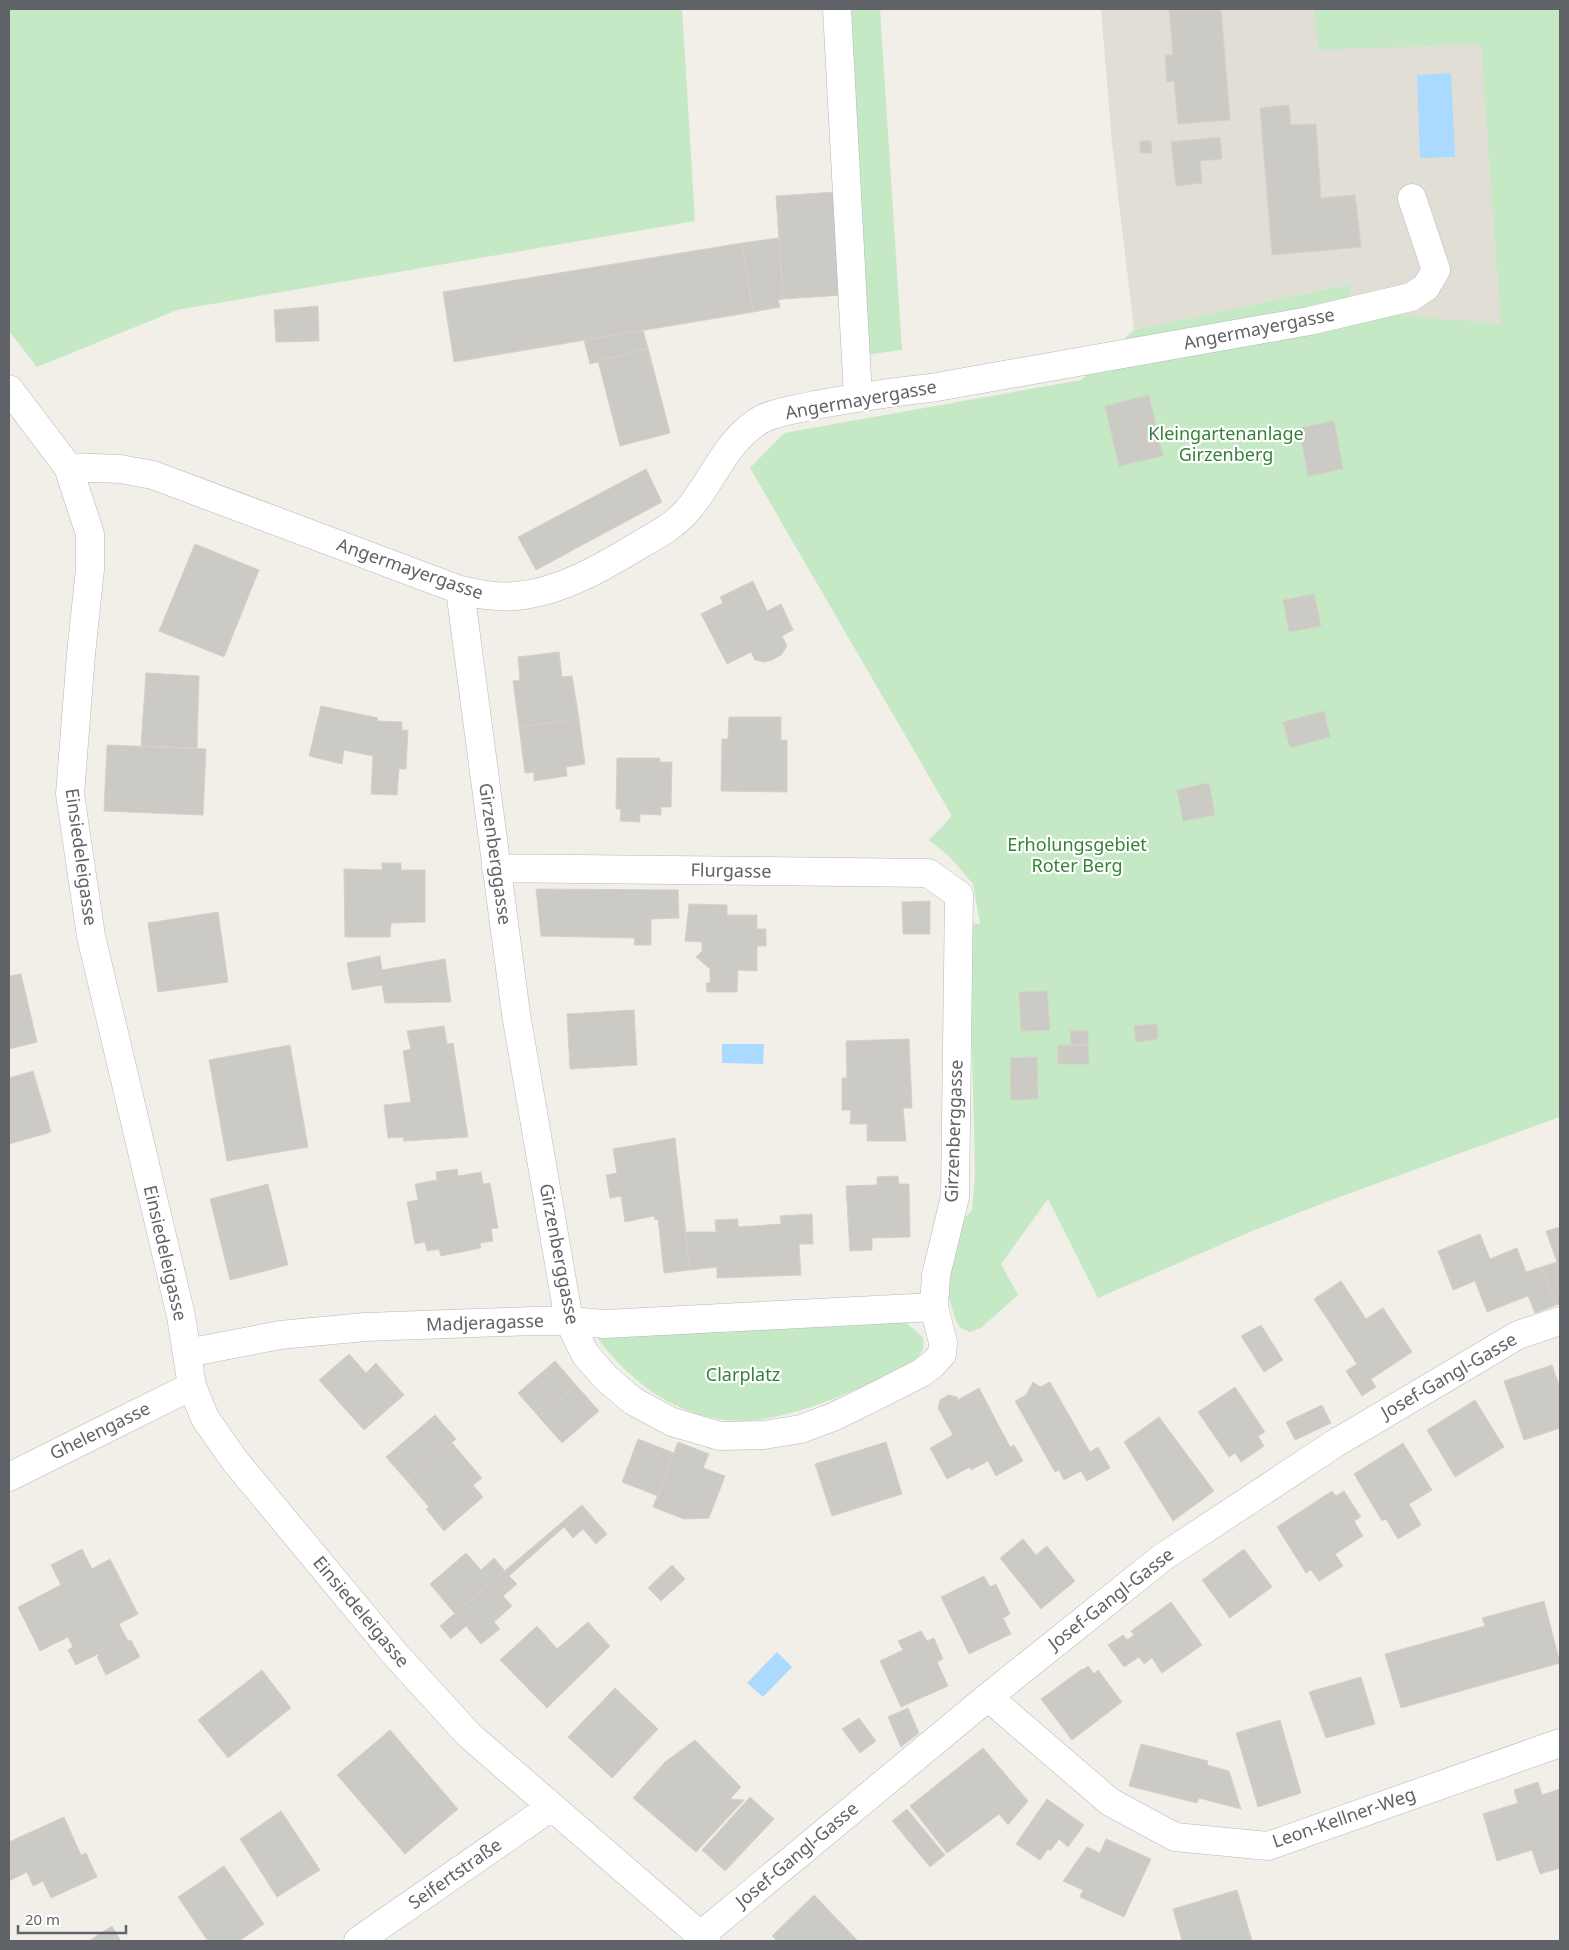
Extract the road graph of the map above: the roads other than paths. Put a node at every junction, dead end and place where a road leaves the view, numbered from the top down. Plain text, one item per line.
1 (837, 9) edge
2 (1412, 198) dead end
3 (9, 389) edge
4 (858, 397) junction
5 (68, 466) junction
6 (460, 590) junction
7 (496, 868) junction
8 (959, 895) joint
9 (934, 1307) junction
10 (569, 1321) junction
11 (1560, 1321) edge
12 (187, 1353) junction
13 (192, 1386) junction
14 (9, 1476) edge
15 (988, 1696) junction
16 (1560, 1743) edge
17 (551, 1807) junction
18 (704, 1938) edge
19 (358, 1941) edge

1 - 4 street
2 - 4 street, Angermayergasse
3 - 5 street, Einsiedeleigasse
4 - 6 street, Angermayergasse
5 - 6 street, Angermayergasse
5 - 12 street, Einsiedeleigasse
6 - 7 street, Girzenberggasse
7 - 8 street, Flurgasse
7 - 10 street, Girzenberggasse
8 - 9 street, Girzenberggasse
9 - 10 street, Madjeragasse
9 - 10 street, Girzenberggasse
10 - 12 street, Madjeragasse
11 - 15 street, Josef-Gangl-Gasse
12 - 13 street, Einsiedeleigasse
13 - 14 street, Ghelengasse
13 - 17 street, Einsiedeleigasse
15 - 16 street, Leon-Kellner-Weg
15 - 18 street, Josef-Gangl-Gasse
17 - 18 street, Einsiedeleigasse
17 - 19 street, Seifertstraße

